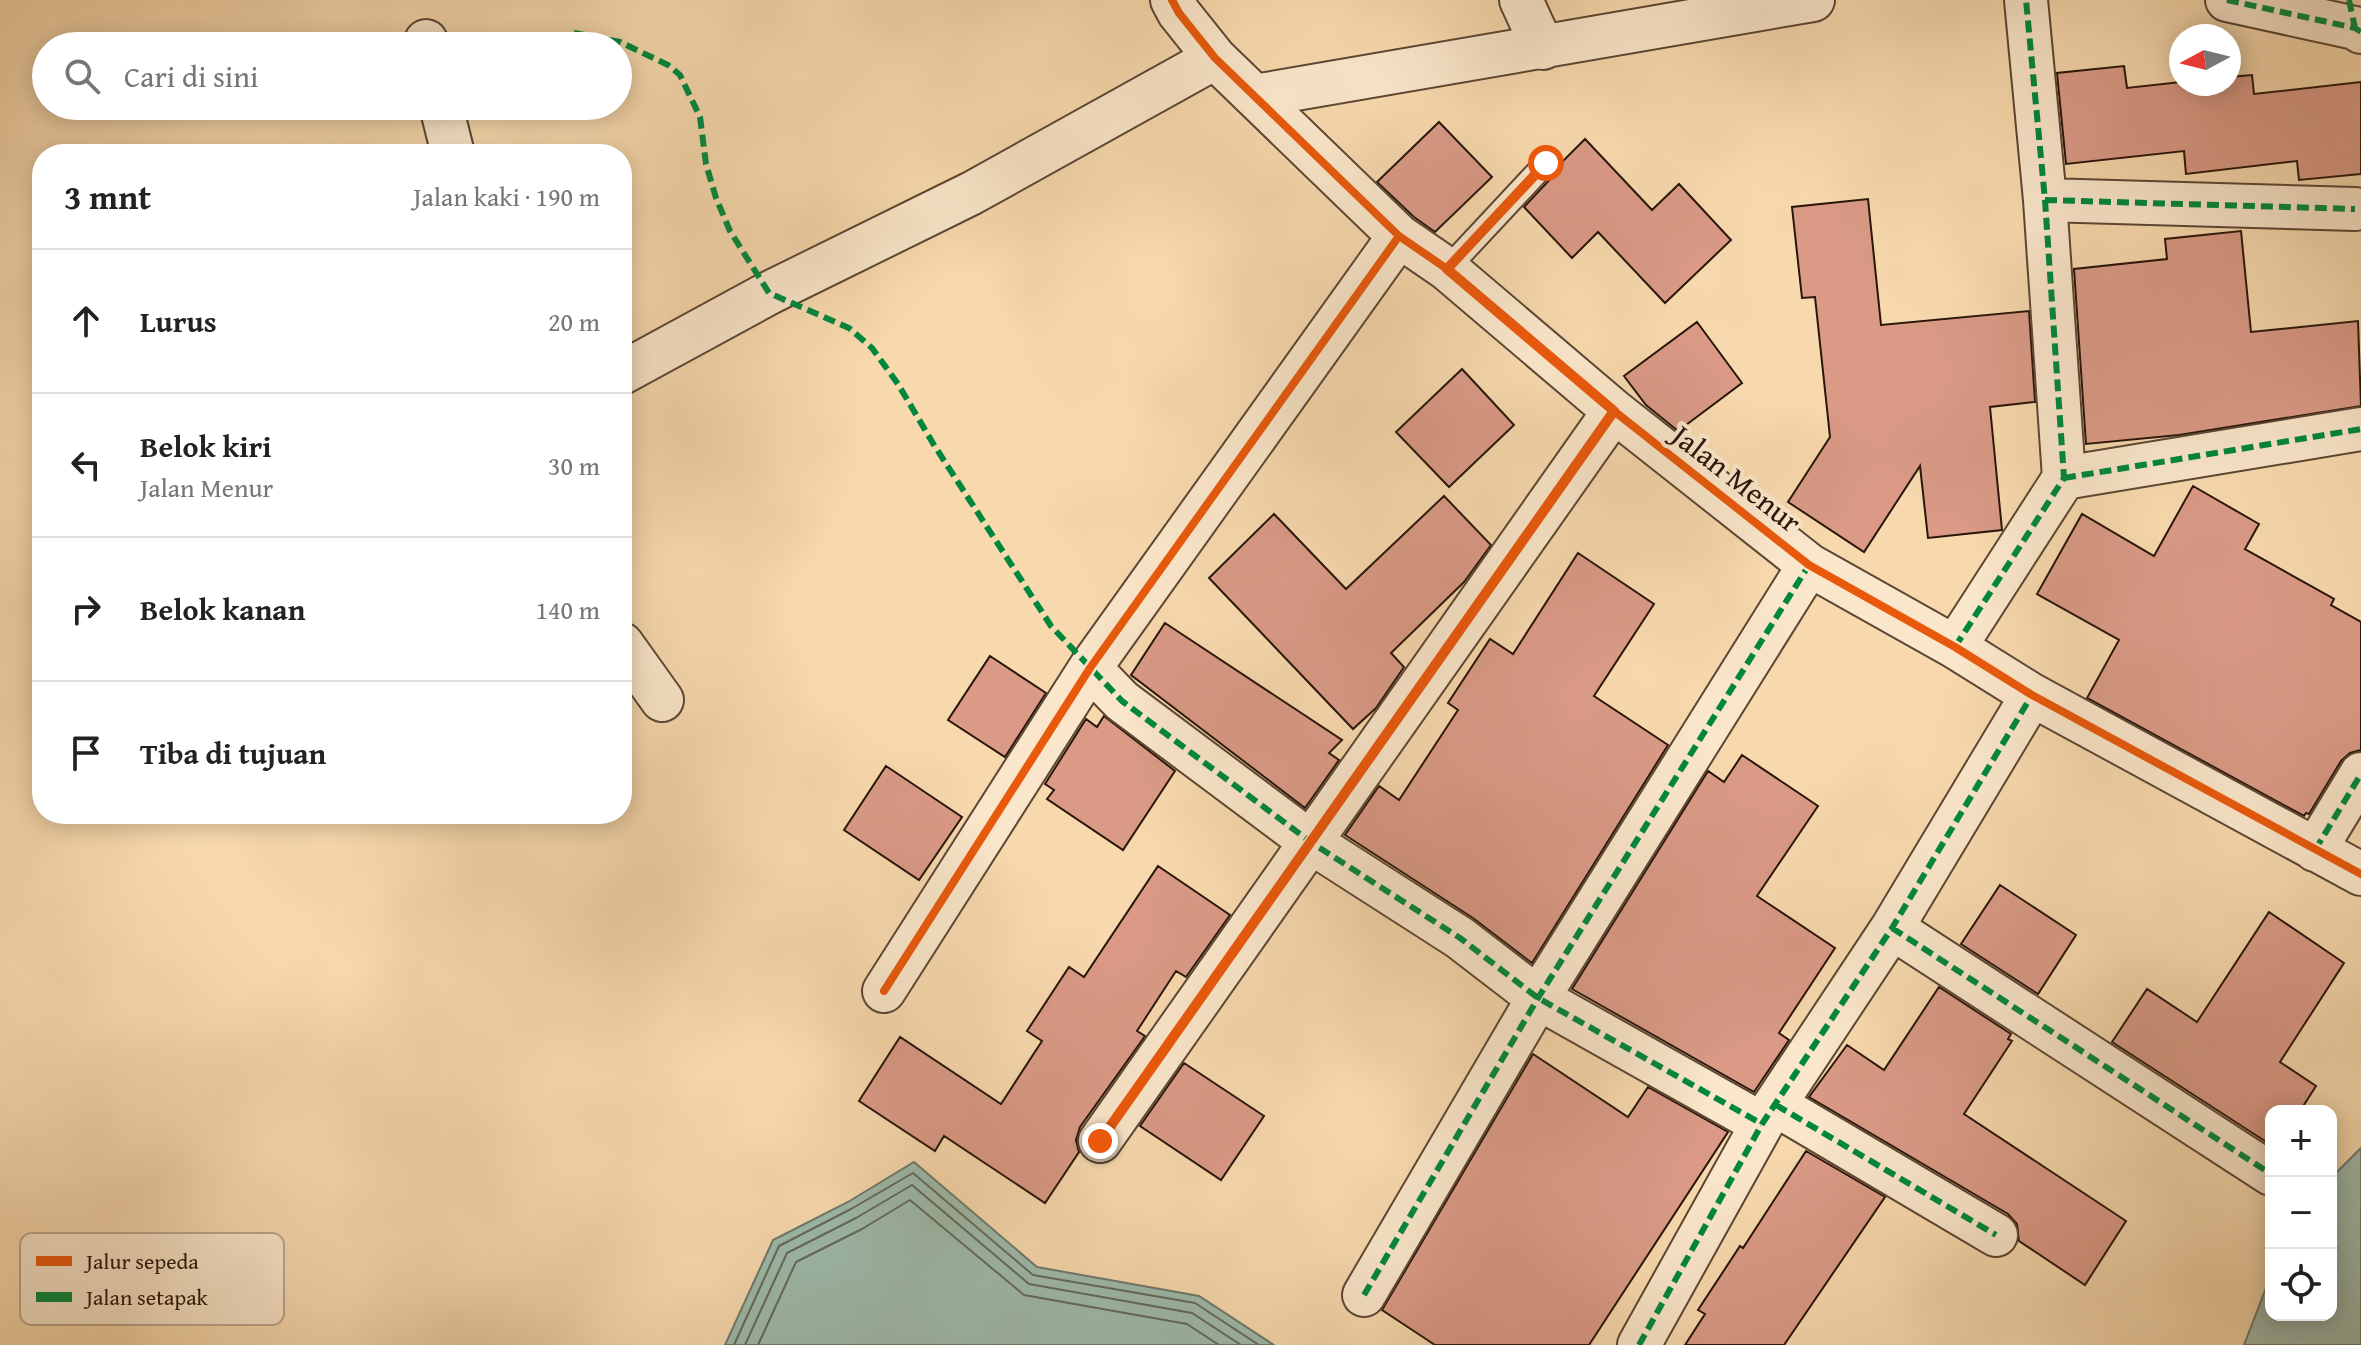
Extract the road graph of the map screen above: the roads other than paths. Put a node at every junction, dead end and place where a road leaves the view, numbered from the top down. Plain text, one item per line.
1 (1172, 0) edge
2 (1521, 0) edge
3 (1813, 0) edge
4 (2026, 0) edge
5 (2227, 0) edge
6 (1742, 6) edge
7 (2355, 20) edge
8 (1543, 48) junction
9 (1215, 58) junction
10 (1255, 96) junction
11 (444, 120) edge
12 (450, 144) edge
13 (1546, 163) dead end
14 (2045, 200) junction
15 (2355, 209) dead end
16 (1399, 236) junction
17 (1447, 269) junction
18 (632, 368) edge
19 (1614, 411) junction
20 (2361, 429) edge
21 (2064, 478) junction
22 (1809, 565) junction
23 (1955, 647) junction
24 (632, 658) edge
25 (1090, 668) junction
26 (2032, 695) junction
27 (662, 700) dead end
28 (2361, 774) edge
29 (1312, 843) junction
30 (2315, 850) junction
31 (2361, 874) edge
32 (1892, 928) junction
33 (884, 991) dead end
34 (1538, 998) junction
35 (1769, 1114) junction
36 (1100, 1141) dead end
37 (2265, 1170) edge
38 (1996, 1235) dead end
39 (1364, 1295) dead end
40 (1639, 1345) edge

1 - 9 street, Jalan Menur
2 - 8 street
3 - 6 street
4 - 14 street
5 - 7 street
6 - 8 street
8 - 10 street
9 - 10 street, Jalan Menur
9 - 18 street
10 - 16 street, Jalan Menur
11 - 12 street
13 - 17 lane
14 - 15 street
14 - 21 street
16 - 17 street, Jalan Menur
16 - 25 street
17 - 19 street, Jalan Menur
19 - 22 street, Jalan Menur
19 - 29 street
20 - 21 street
21 - 23 street
22 - 23 street, Jalan Menur
22 - 34 street
23 - 26 street, Jalan Menur
24 - 27 street
25 - 29 street
25 - 33 street
26 - 30 street, Jalan Menur
26 - 32 street
28 - 30 street
29 - 34 street
29 - 36 street
30 - 31 street, Jalan Menur
32 - 35 street
32 - 37 street
34 - 35 street
34 - 39 street
35 - 38 street
35 - 40 street

